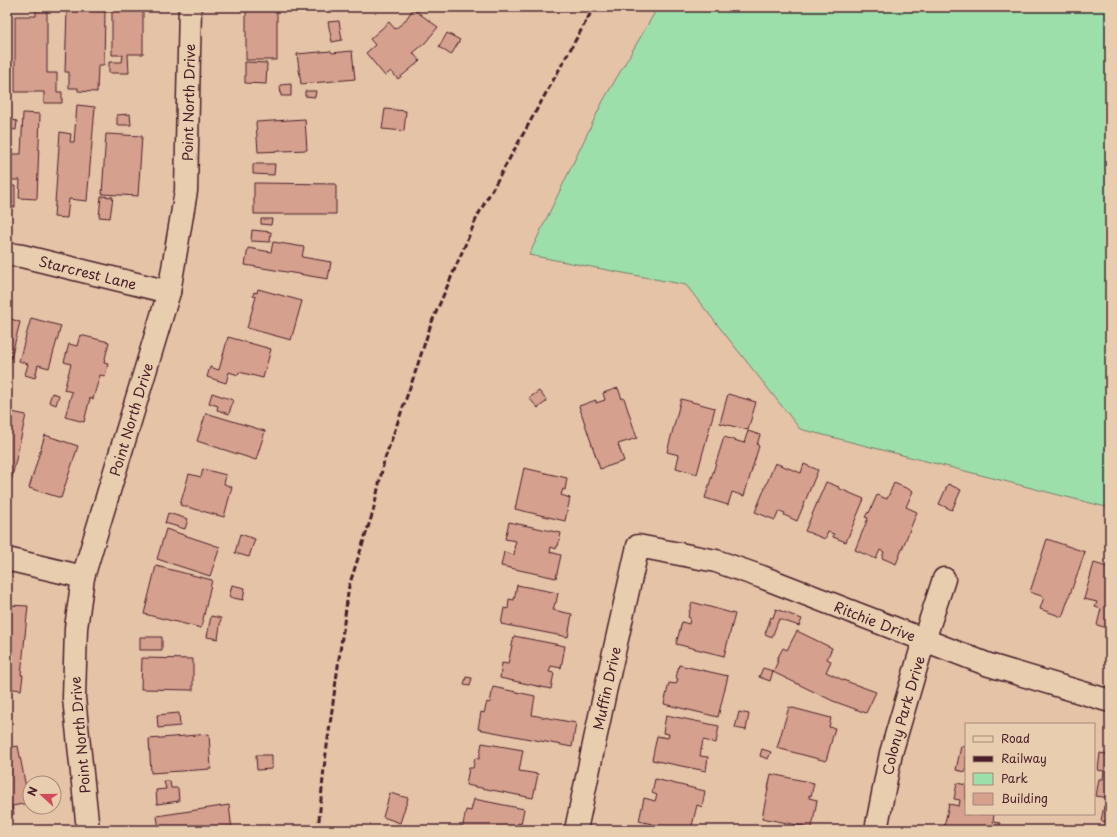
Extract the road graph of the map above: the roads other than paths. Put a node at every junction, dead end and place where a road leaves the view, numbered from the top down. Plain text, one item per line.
1 (190, 7) edge
2 (7, 254) edge
3 (169, 292) junction
4 (638, 546) joint
5 (7, 559) edge
6 (83, 577) junction
7 (944, 579) dead end
8 (924, 640) junction
9 (1110, 701) edge
10 (88, 830) edge
11 (576, 830) edge
12 (876, 830) edge

1 - 3 street, Point North Drive
2 - 3 street, Starcrest Lane
3 - 6 street, Point North Drive
4 - 8 street, Ritchie Drive
4 - 11 street, Muffin Drive
5 - 6 street
6 - 10 street, Point North Drive
7 - 8 street, Colony Park Drive
8 - 9 street, Ritchie Drive
8 - 12 street, Colony Park Drive

